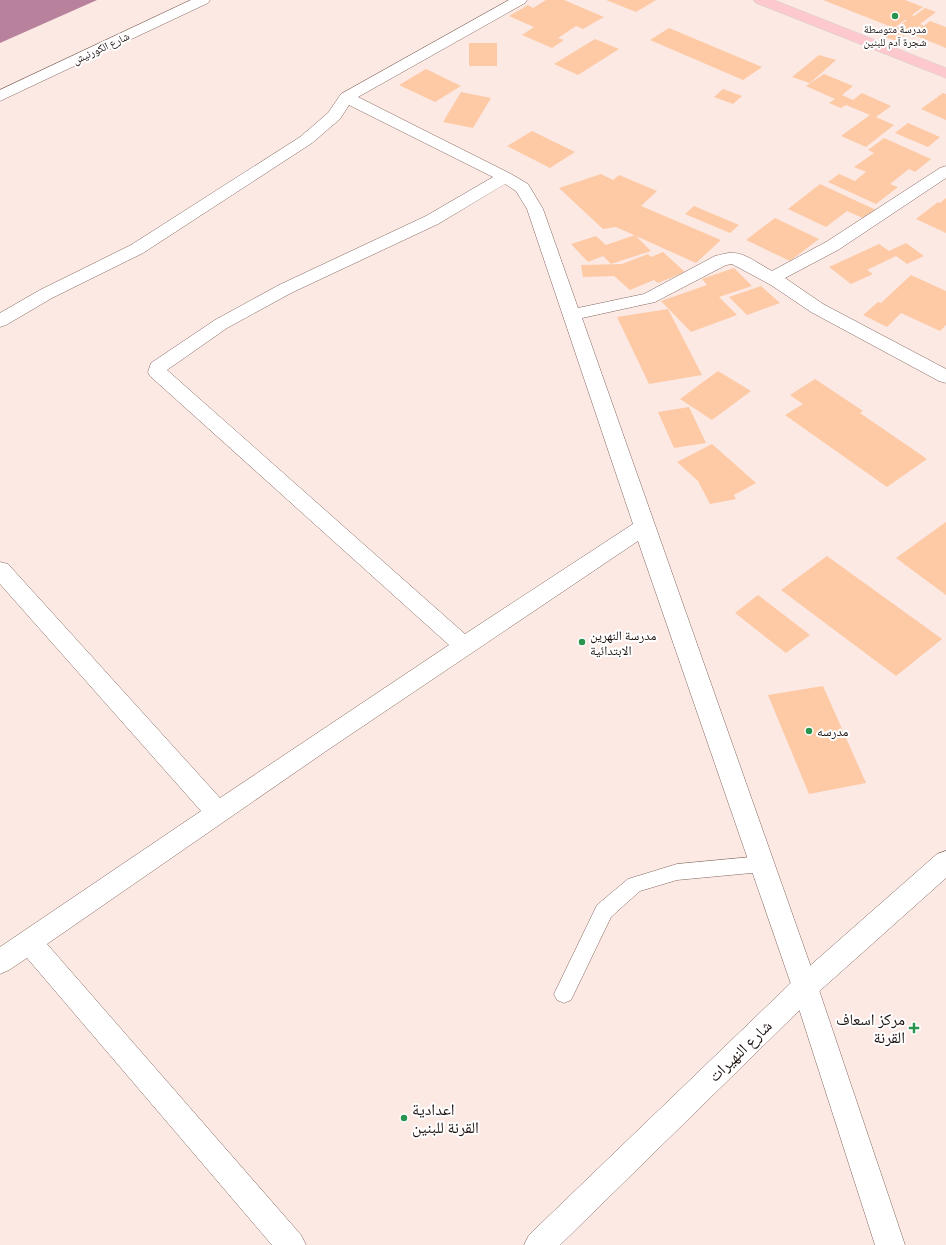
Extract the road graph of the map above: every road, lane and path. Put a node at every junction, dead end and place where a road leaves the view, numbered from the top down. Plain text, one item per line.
1 (203, 0) edge
2 (520, 0) edge
3 (761, 0) edge
4 (946, 73) edge
5 (0, 96) edge
6 (346, 97) junction
7 (946, 171) edge
8 (505, 177) junction
9 (772, 278) junction
10 (571, 315) junction
11 (0, 321) edge
12 (946, 377) edge
13 (644, 527) junction
14 (0, 570) edge
15 (464, 646) junction
16 (217, 812) junction
17 (946, 862) edge
18 (762, 864) junction
19 (29, 942) junction
20 (0, 962) edge
21 (806, 987) junction
22 (564, 994) dead end
23 (291, 1245) edge
24 (539, 1245) edge
25 (890, 1245) edge

1 - 5 street, شارع الكورنيش
2 - 6 street
3 - 4 main road
6 - 8 street
6 - 11 street
7 - 9 street
8 - 10 street
8 - 15 street
9 - 10 street
9 - 12 street
10 - 13 street
13 - 15 street
13 - 18 street
14 - 16 street
15 - 16 street
16 - 19 street
17 - 21 street, شارع النهيرات
18 - 21 street
18 - 22 lane
19 - 20 street
19 - 23 street
21 - 24 street, شارع النهيرات
21 - 25 street

